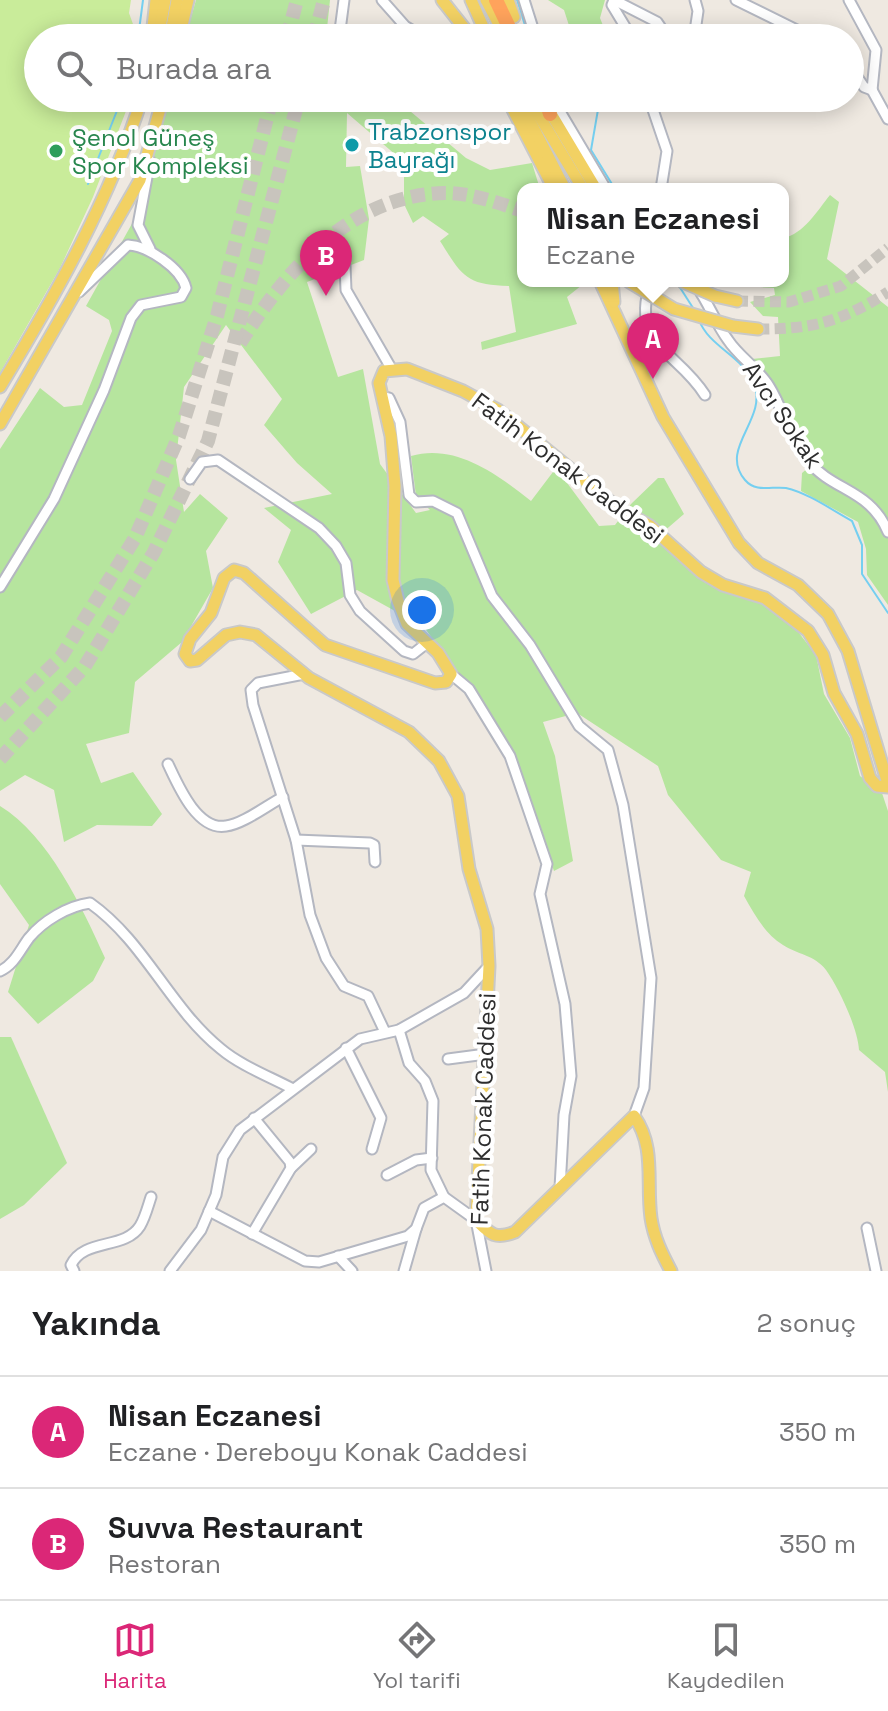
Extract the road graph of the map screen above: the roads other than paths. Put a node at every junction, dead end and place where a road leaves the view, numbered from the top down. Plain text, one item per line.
1 (156, 0) edge
2 (165, 0) edge
3 (177, 0) edge
4 (188, 0) edge
5 (344, 0) edge
6 (382, 0) edge
7 (442, 0) edge
8 (471, 0) edge
9 (486, 0) edge
10 (496, 0) edge
11 (508, 0) edge
12 (524, 0) edge
13 (614, 0) edge
14 (695, 0) edge
15 (736, 0) edge
16 (849, 0) edge
17 (514, 17) dead end
18 (155, 24) edge
19 (159, 24) edge
20 (173, 24) edge
21 (182, 24) edge
22 (341, 24) edge
23 (403, 24) edge
24 (461, 24) edge
25 (482, 24) edge
26 (499, 24) edge
27 (507, 24) edge
28 (532, 24) edge
29 (624, 24) edge
30 (658, 24) edge
31 (696, 24) edge
32 (785, 24) edge
33 (864, 24) edge
34 (864, 25) edge
35 (864, 87) edge
36 (872, 90) junction
37 (137, 112) edge
38 (160, 112) edge
39 (514, 112) edge
40 (525, 112) edge
41 (545, 112) edge
42 (560, 112) edge
43 (654, 112) edge
44 (550, 114) edge
45 (888, 119) edge
46 (153, 143) junction
47 (551, 183) edge
48 (562, 183) edge
49 (579, 183) edge
50 (592, 183) edge
51 (602, 183) edge
52 (662, 183) edge
53 (152, 252) junction
54 (345, 265) dead end
55 (603, 287) edge
56 (612, 287) edge
57 (638, 287) edge
58 (650, 287) edge
59 (695, 287) edge
60 (696, 287) edge
61 (72, 300) junction
62 (737, 301) tunnel mouth
63 (619, 326) junction
64 (758, 329) tunnel mouth
65 (391, 368) junction
66 (0, 387) edge
67 (705, 395) dead end
68 (383, 397) junction
69 (0, 424) edge
70 (190, 479) dead end
71 (888, 532) edge
72 (0, 587) edge
73 (427, 643) junction
74 (304, 674) junction
75 (451, 674) junction
76 (168, 764) dead end
77 (888, 785) edge
78 (283, 797) junction
79 (296, 840) junction
80 (375, 862) dead end
81 (489, 966) junction
82 (0, 971) edge
83 (384, 1030) junction
84 (399, 1030) junction
85 (346, 1048) junction
86 (486, 1054) junction
87 (448, 1059) dead end
88 (291, 1088) junction
89 (634, 1116) junction
90 (254, 1118) junction
91 (311, 1149) dead end
92 (372, 1149) dead end
93 (432, 1158) junction
94 (291, 1168) junction
95 (387, 1175) dead end
96 (560, 1188) junction
97 (151, 1197) dead end
98 (444, 1197) junction
99 (209, 1211) junction
100 (476, 1220) junction
101 (867, 1228) dead end
102 (416, 1229) junction
103 (252, 1234) junction
104 (338, 1256) junction
105 (74, 1271) edge
106 (170, 1271) edge
107 (352, 1271) edge
108 (404, 1271) edge
109 (486, 1271) edge
110 (671, 1271) edge
111 (876, 1271) edge

1 - 18 main road
2 - 19 main road
3 - 20 main road
4 - 21 main road
5 - 22 street
6 - 23 street
7 - 24 main road
8 - 25 main road
9 - 26 main road
10 - 27 highway
11 - 17 main road
12 - 28 street
13 - 29 street
13 - 30 street
14 - 31 street
15 - 32 street
16 - 33 street
34 - 36 street
35 - 36 street
36 - 45 street
37 - 66 main road
38 - 46 main road
39 - 47 main road
40 - 48 main road
41 - 49 main road
42 - 51 street
43 - 52 street
44 - 50 main road
46 - 53 street
46 - 61 main road
53 - 61 street
53 - 72 street
54 - 65 street
55 - 63 main road
56 - 63 main road
57 - 64 main road, bridge
58 - 67 street
59 - 62 main road, bridge
60 - 71 street, Avcı Sokak
61 - 69 main road
63 - 77 main road
65 - 68 main road
65 - 77 main road, Fatih Konak Caddesi
68 - 73 main road
68 - 89 street
70 - 73 street
73 - 75 main road
74 - 75 main road, Fatih Konak Caddesi
74 - 78 street
74 - 81 main road, Fatih Konak Caddesi
75 - 96 street
76 - 78 street
78 - 79 street
79 - 80 street
79 - 83 street
81 - 84 street
81 - 86 main road, Fatih Konak Caddesi
82 - 88 street
83 - 84 street
83 - 85 street
84 - 93 street
85 - 88 street
85 - 92 street
86 - 87 street
86 - 100 main road, Fatih Konak Caddesi
88 - 90 street
89 - 96 main road
89 - 110 main road
90 - 94 street
90 - 99 street
91 - 94 street
93 - 95 street
93 - 98 street
94 - 103 street
96 - 100 main road
97 - 105 street
98 - 100 street
98 - 102 street
99 - 103 street
99 - 106 street
100 - 109 street, Fatih Konak Caddesi
101 - 111 street
102 - 104 street
102 - 108 street
103 - 104 street
104 - 107 street

